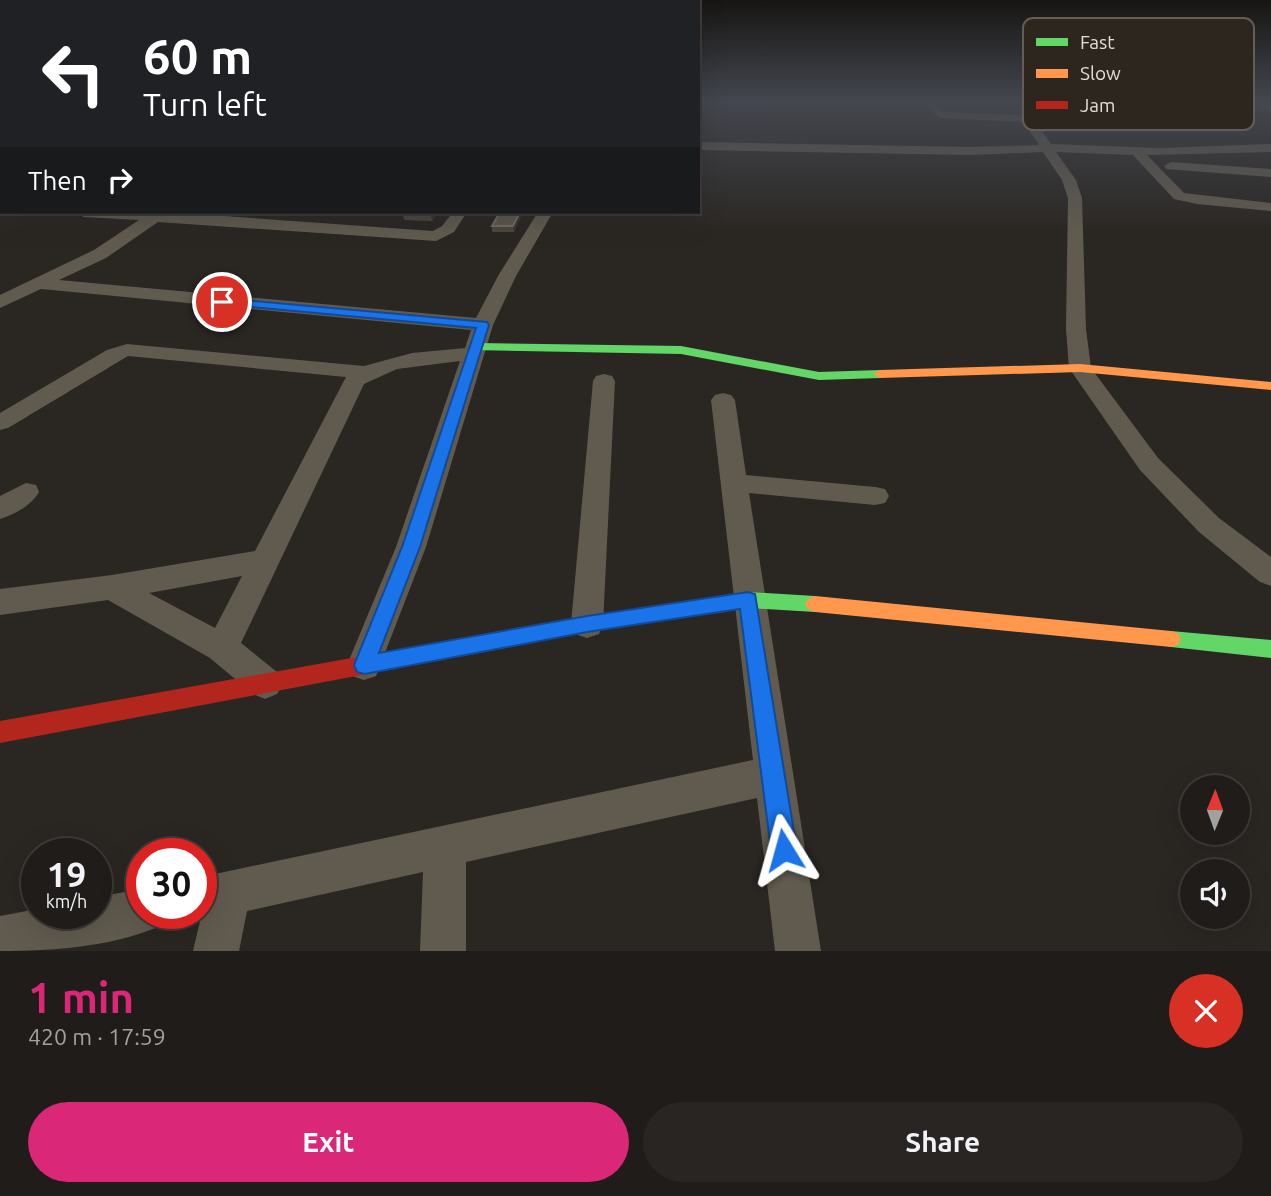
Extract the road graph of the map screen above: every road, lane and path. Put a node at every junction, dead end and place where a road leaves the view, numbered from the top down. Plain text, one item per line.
1 (719, 146) edge
2 (1048, 148) junction
3 (1271, 148) edge
4 (1136, 151) junction
5 (1148, 164) junction
6 (1271, 173) edge
7 (1271, 207) edge
8 (159, 214) edge
9 (459, 214) edge
10 (544, 214) edge
11 (41, 285) junction
12 (0, 302) edge
13 (478, 342) junction
14 (1080, 368) junction
15 (363, 372) junction
16 (604, 381) dead end
17 (1271, 386) edge
18 (723, 400) dead end
19 (0, 423) edge
20 (734, 483) junction
21 (26, 492) dead end
22 (875, 496) dead end
23 (0, 509) edge
24 (263, 561) junction
25 (1271, 574) edge
26 (112, 587) junction
27 (748, 600) junction
28 (0, 602) edge
29 (587, 624) junction
30 (222, 649) junction
31 (1271, 649) edge
32 (365, 665) junction
33 (265, 683) junction
34 (0, 732) edge
35 (773, 775) junction
36 (445, 846) junction
37 (217, 895) edge
38 (126, 914) edge
39 (215, 929) edge
40 (0, 939) edge
41 (216, 951) edge
42 (443, 951) edge
43 (798, 951) edge

1 - 2 street
2 - 4 street
2 - 14 street
3 - 4 street
4 - 5 street
5 - 6 street
5 - 7 street
8 - 9 street
8 - 11 street
10 - 13 street
11 - 12 street
11 - 13 street
13 - 14 street
13 - 15 street
13 - 32 street
14 - 17 street
14 - 25 street
15 - 19 street
15 - 24 street
16 - 29 street
18 - 20 street
20 - 22 street
20 - 27 street
21 - 23 street
24 - 26 street
24 - 30 street
26 - 28 street
26 - 30 street
27 - 29 street
27 - 31 street
27 - 35 street
29 - 32 street
30 - 33 street
32 - 33 street
33 - 34 street
35 - 36 street
35 - 43 street
36 - 37 street
36 - 42 street
38 - 40 street
39 - 41 street

